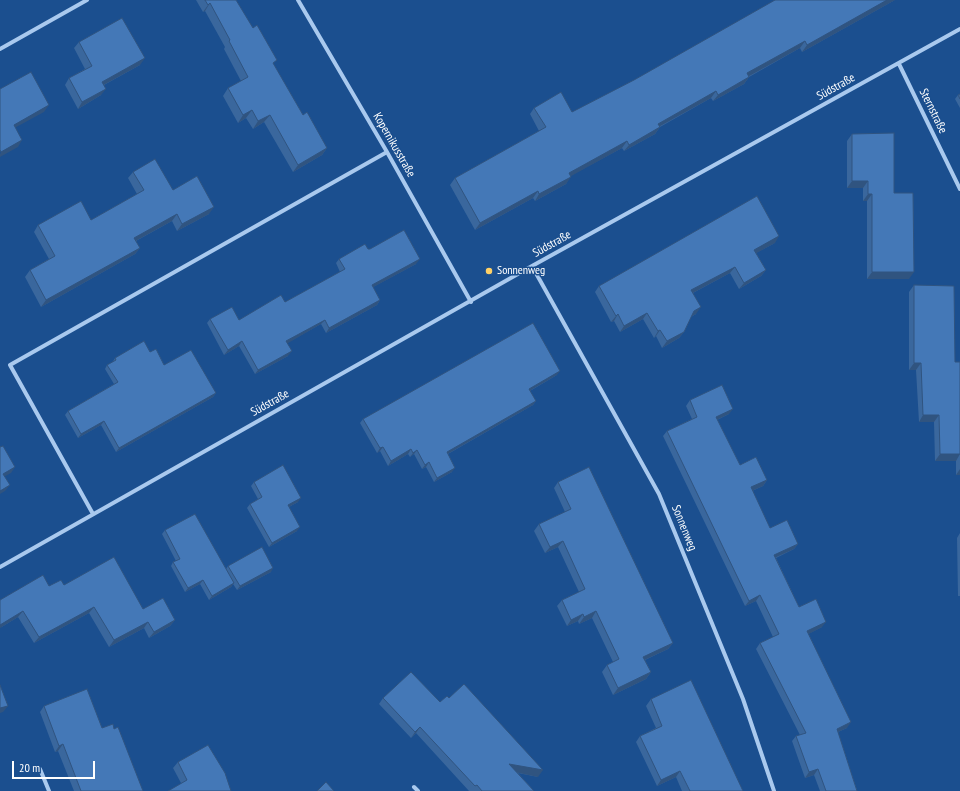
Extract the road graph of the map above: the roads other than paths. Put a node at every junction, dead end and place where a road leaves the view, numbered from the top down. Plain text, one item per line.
1 (87, 0) edge
2 (298, 0) edge
3 (960, 29) edge
4 (0, 49) edge
5 (899, 64) junction
6 (386, 152) junction
7 (960, 189) edge
8 (532, 266) junction
9 (471, 302) junction
10 (94, 514) junction
11 (0, 567) edge
12 (40, 769) dead end
13 (414, 787) dead end
14 (49, 791) edge
15 (418, 791) edge
16 (774, 791) edge

1 - 4 street
2 - 6 street, Kopernikusstraße
3 - 5 street, Südstraße
5 - 7 street, Sternstraße
5 - 8 street, Südstraße
6 - 9 street, Kopernikusstraße
6 - 10 street
8 - 9 street, Südstraße
8 - 16 street, Sonnenweg
9 - 10 street, Südstraße
10 - 11 street, Südstraße
12 - 14 street
13 - 15 street

